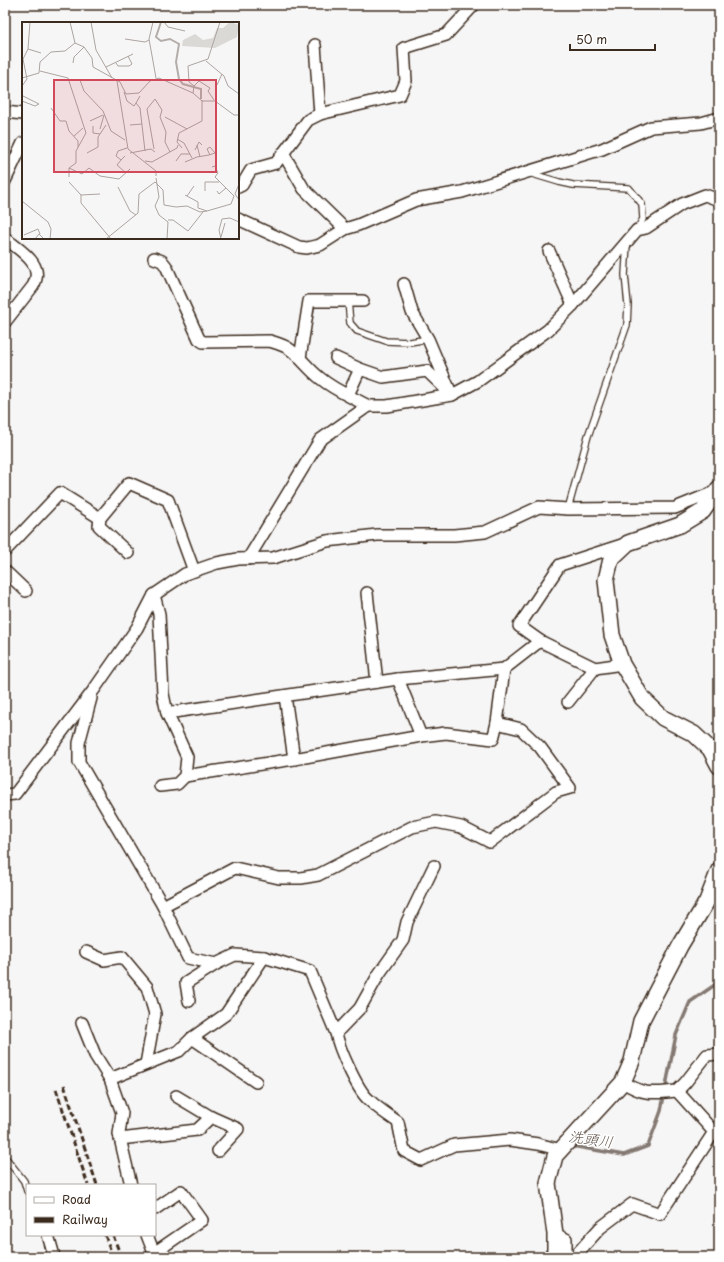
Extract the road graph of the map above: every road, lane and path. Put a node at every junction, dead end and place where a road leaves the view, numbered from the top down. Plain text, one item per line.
1 (474, 5) edge
2 (315, 45) dead end
3 (5, 112) edge
4 (22, 114) edge
5 (320, 114) junction
6 (719, 118) edge
7 (22, 145) edge
8 (283, 153) junction
9 (527, 172) junction
10 (5, 182) edge
11 (239, 186) edge
12 (719, 200) edge
13 (239, 219) edge
14 (345, 228) junction
15 (637, 230) junction
16 (5, 238) edge
17 (627, 242) junction
18 (549, 251) dead end
19 (154, 258) dead end
20 (404, 284) dead end
21 (348, 301) junction
22 (363, 301) dead end
23 (572, 305) junction
24 (5, 322) edge
25 (428, 339) junction
26 (300, 358) junction
27 (336, 358) dead end
28 (360, 369) junction
29 (348, 395) junction
30 (452, 395) junction
31 (368, 406) junction
32 (718, 489) edge
33 (568, 509) junction
34 (100, 518) junction
35 (628, 543) junction
36 (5, 551) edge
37 (128, 553) dead end
38 (248, 558) junction
39 (5, 571) edge
40 (194, 571) junction
41 (26, 591) dead end
42 (367, 593) dead end
43 (154, 595) junction
44 (540, 640) junction
45 (622, 664) junction
46 (595, 668) junction
47 (504, 669) junction
48 (398, 679) junction
49 (377, 682) junction
50 (93, 691) junction
51 (285, 696) junction
52 (568, 702) dead end
53 (167, 713) junction
54 (497, 723) junction
55 (421, 736) junction
56 (294, 759) junction
57 (719, 766) edge
58 (185, 776) junction
59 (160, 786) dead end
60 (5, 795) edge
61 (434, 866) dead end
62 (719, 870) edge
63 (163, 906) junction
64 (86, 952) dead end
65 (264, 957) junction
66 (216, 964) junction
67 (189, 1001) dead end
68 (82, 1023) dead end
69 (336, 1033) junction
70 (192, 1038) junction
71 (719, 1054) edge
72 (146, 1064) junction
73 (110, 1079) junction
74 (256, 1082) dead end
75 (623, 1082) junction
76 (677, 1091) junction
77 (176, 1096) dead end
78 (211, 1117) junction
79 (120, 1139) junction
80 (561, 1150) junction
81 (218, 1151) dead end
82 (5, 1157) edge
83 (131, 1184) edge
84 (26, 1188) edge
85 (156, 1208) edge
86 (555, 1234) junction
87 (48, 1236) edge
88 (147, 1236) edge
89 (52, 1257) edge
90 (552, 1257) edge
91 (566, 1257) edge
92 (570, 1257) edge

1 - 5 street
2 - 5 street
3 - 4 street
5 - 8 street
6 - 9 street
7 - 10 street
8 - 11 street
8 - 14 street
9 - 14 street
9 - 15 lane
12 - 15 street
13 - 14 street
15 - 17 street
16 - 24 street
17 - 23 street
17 - 33 lane
18 - 23 street
19 - 26 street
20 - 25 street
21 - 22 street
21 - 25 lane
21 - 26 street
23 - 30 street
25 - 30 street
26 - 29 street
27 - 28 street
28 - 29 street
28 - 30 street
29 - 31 street
30 - 31 street
31 - 38 street
32 - 33 street
32 - 35 street
33 - 38 street
34 - 36 street
34 - 37 street
34 - 40 street
35 - 44 street
35 - 45 street
38 - 40 street
39 - 41 street
40 - 43 street
42 - 49 street
43 - 50 street
43 - 53 street
44 - 46 street
44 - 47 street
45 - 46 street
45 - 57 street
46 - 52 street
47 - 48 street
47 - 54 street
48 - 49 street
48 - 55 street
49 - 51 street
50 - 60 street
50 - 63 street
51 - 53 street
51 - 56 street
53 - 58 street
54 - 55 street
54 - 63 street
55 - 56 street
56 - 58 street
58 - 59 street
61 - 69 street
62 - 75 street
63 - 66 street
64 - 72 street
65 - 66 street
65 - 69 street
65 - 70 street
66 - 67 street
68 - 73 street
69 - 80 street
70 - 72 street
70 - 74 street
71 - 76 street
72 - 73 street
73 - 79 street
75 - 76 street
75 - 80 street
76 - 92 street
77 - 78 street
78 - 79 street
78 - 81 street
79 - 83 street
80 - 86 street
82 - 84 lane
85 - 88 street
86 - 90 street
86 - 91 street
87 - 89 street

